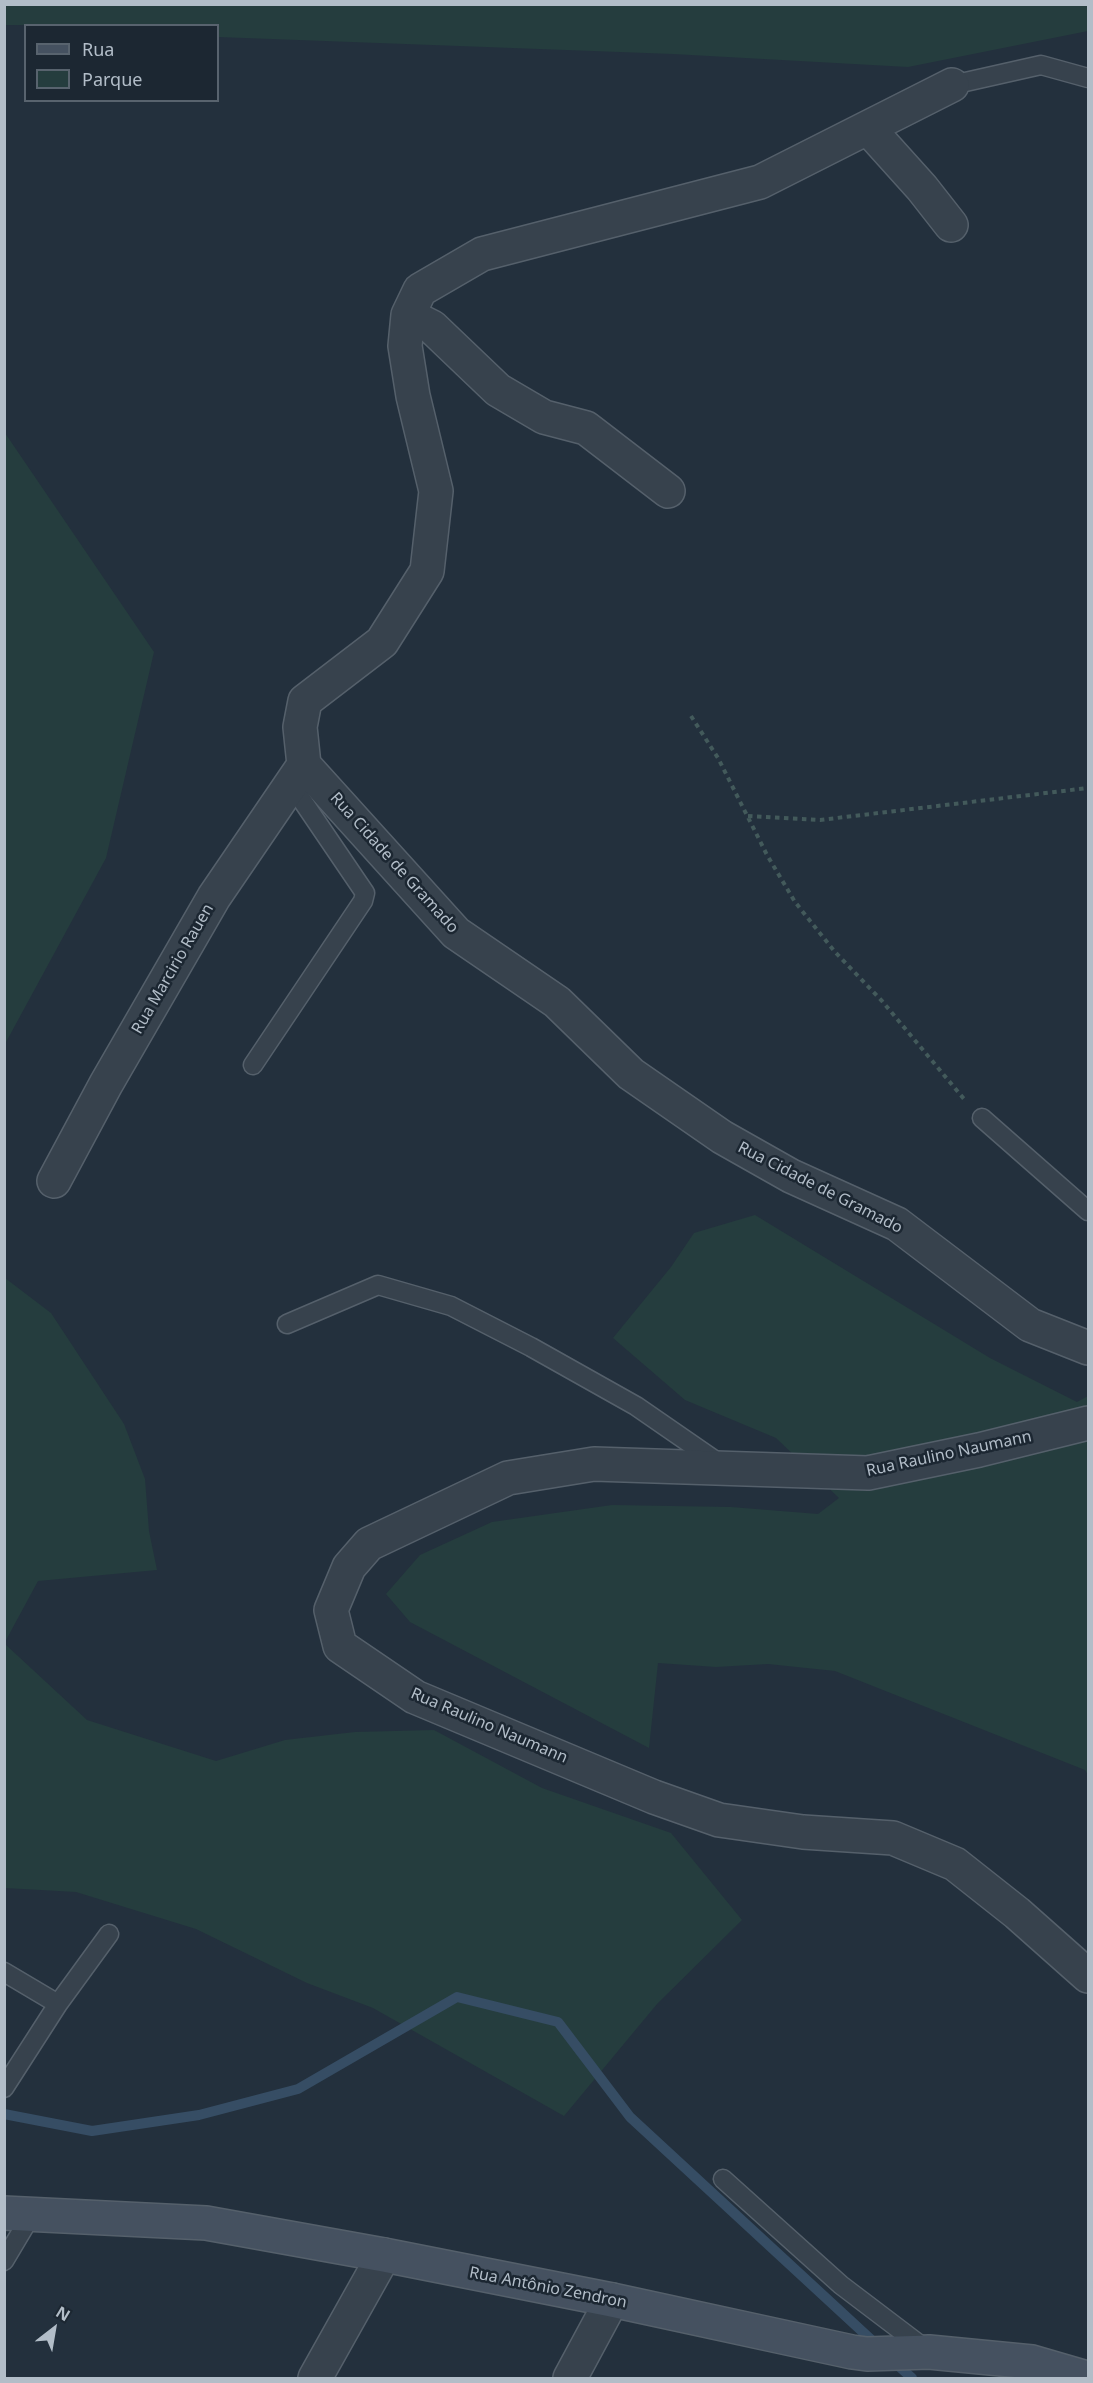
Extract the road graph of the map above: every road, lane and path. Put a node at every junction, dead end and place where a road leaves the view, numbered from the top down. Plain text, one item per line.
1 (1089, 78) edge
2 (952, 85) joint
3 (868, 128) junction
4 (951, 225) dead end
5 (408, 315) junction
6 (668, 491) dead end
7 (691, 716) dead end
8 (297, 775) junction
9 (1089, 788) edge
10 (747, 816) junction
11 (253, 1065) dead end
12 (982, 1118) joint
13 (54, 1181) dead end
14 (1089, 1211) edge
15 (287, 1324) dead end
16 (1089, 1348) edge
17 (1089, 1423) edge
18 (725, 1467) junction
19 (109, 1934) dead end
20 (4, 1972) edge
21 (1089, 1976) edge
22 (58, 2004) junction
23 (4, 2088) edge
24 (723, 2179) dead end
25 (18, 2214) edge
26 (384, 2255) junction
27 (4, 2261) edge
28 (612, 2300) junction
29 (929, 2352) junction
30 (315, 2379) edge
31 (570, 2379) edge
32 (1087, 2379) edge

1 - 2 lane
2 - 3 street
3 - 4 street
3 - 5 street
5 - 6 street
5 - 8 street
7 - 10 path
8 - 11 lane
8 - 13 street, Rua Marcirio Rauen
8 - 16 street, Rua Cidade de Gramado
9 - 10 path
10 - 12 path
12 - 14 lane
15 - 18 lane
17 - 18 street, Rua Raulino Naumann
18 - 21 street, Rua Raulino Naumann
19 - 22 lane
20 - 22 lane
22 - 23 lane
24 - 29 lane
25 - 26 street, Rua Antônio Zendron
25 - 27 lane
26 - 28 street, Rua Antônio Zendron
26 - 30 street
28 - 29 street, Rua Antônio Zendron
28 - 31 street
29 - 32 street, Rua Antônio Zendron

